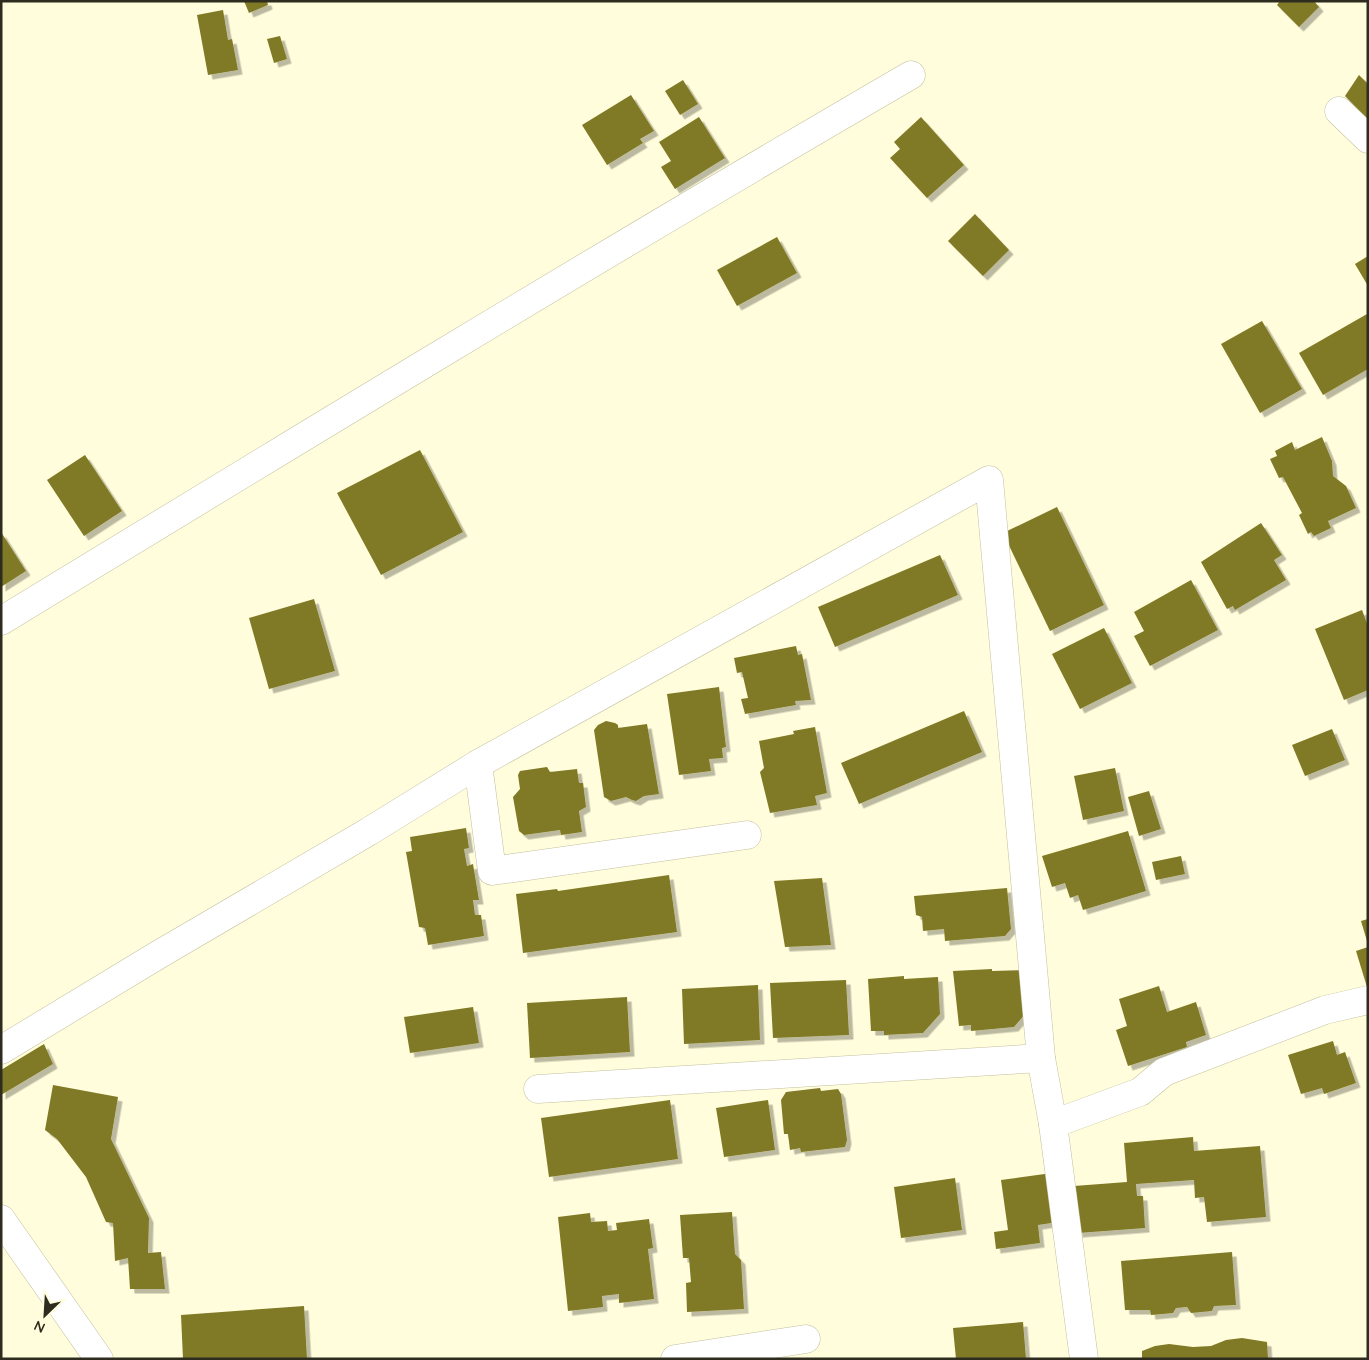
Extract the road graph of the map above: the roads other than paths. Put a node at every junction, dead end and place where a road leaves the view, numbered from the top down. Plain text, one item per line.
1 (911, 75) dead end
2 (1339, 111) dead end
3 (1368, 139) edge
4 (1, 621) edge
5 (478, 764) junction
6 (747, 835) dead end
7 (1368, 1000) edge
8 (1, 1050) edge
9 (1041, 1058) junction
10 (538, 1089) dead end
11 (1053, 1124) junction
12 (1, 1219) edge
13 (806, 1338) dead end
14 (99, 1359) edge
15 (675, 1359) edge
16 (1084, 1359) edge

1 - 4 street
2 - 3 street
5 - 6 street
5 - 8 street
5 - 9 street
7 - 11 street
9 - 10 street
9 - 11 street
11 - 16 street
12 - 14 street
13 - 15 street

